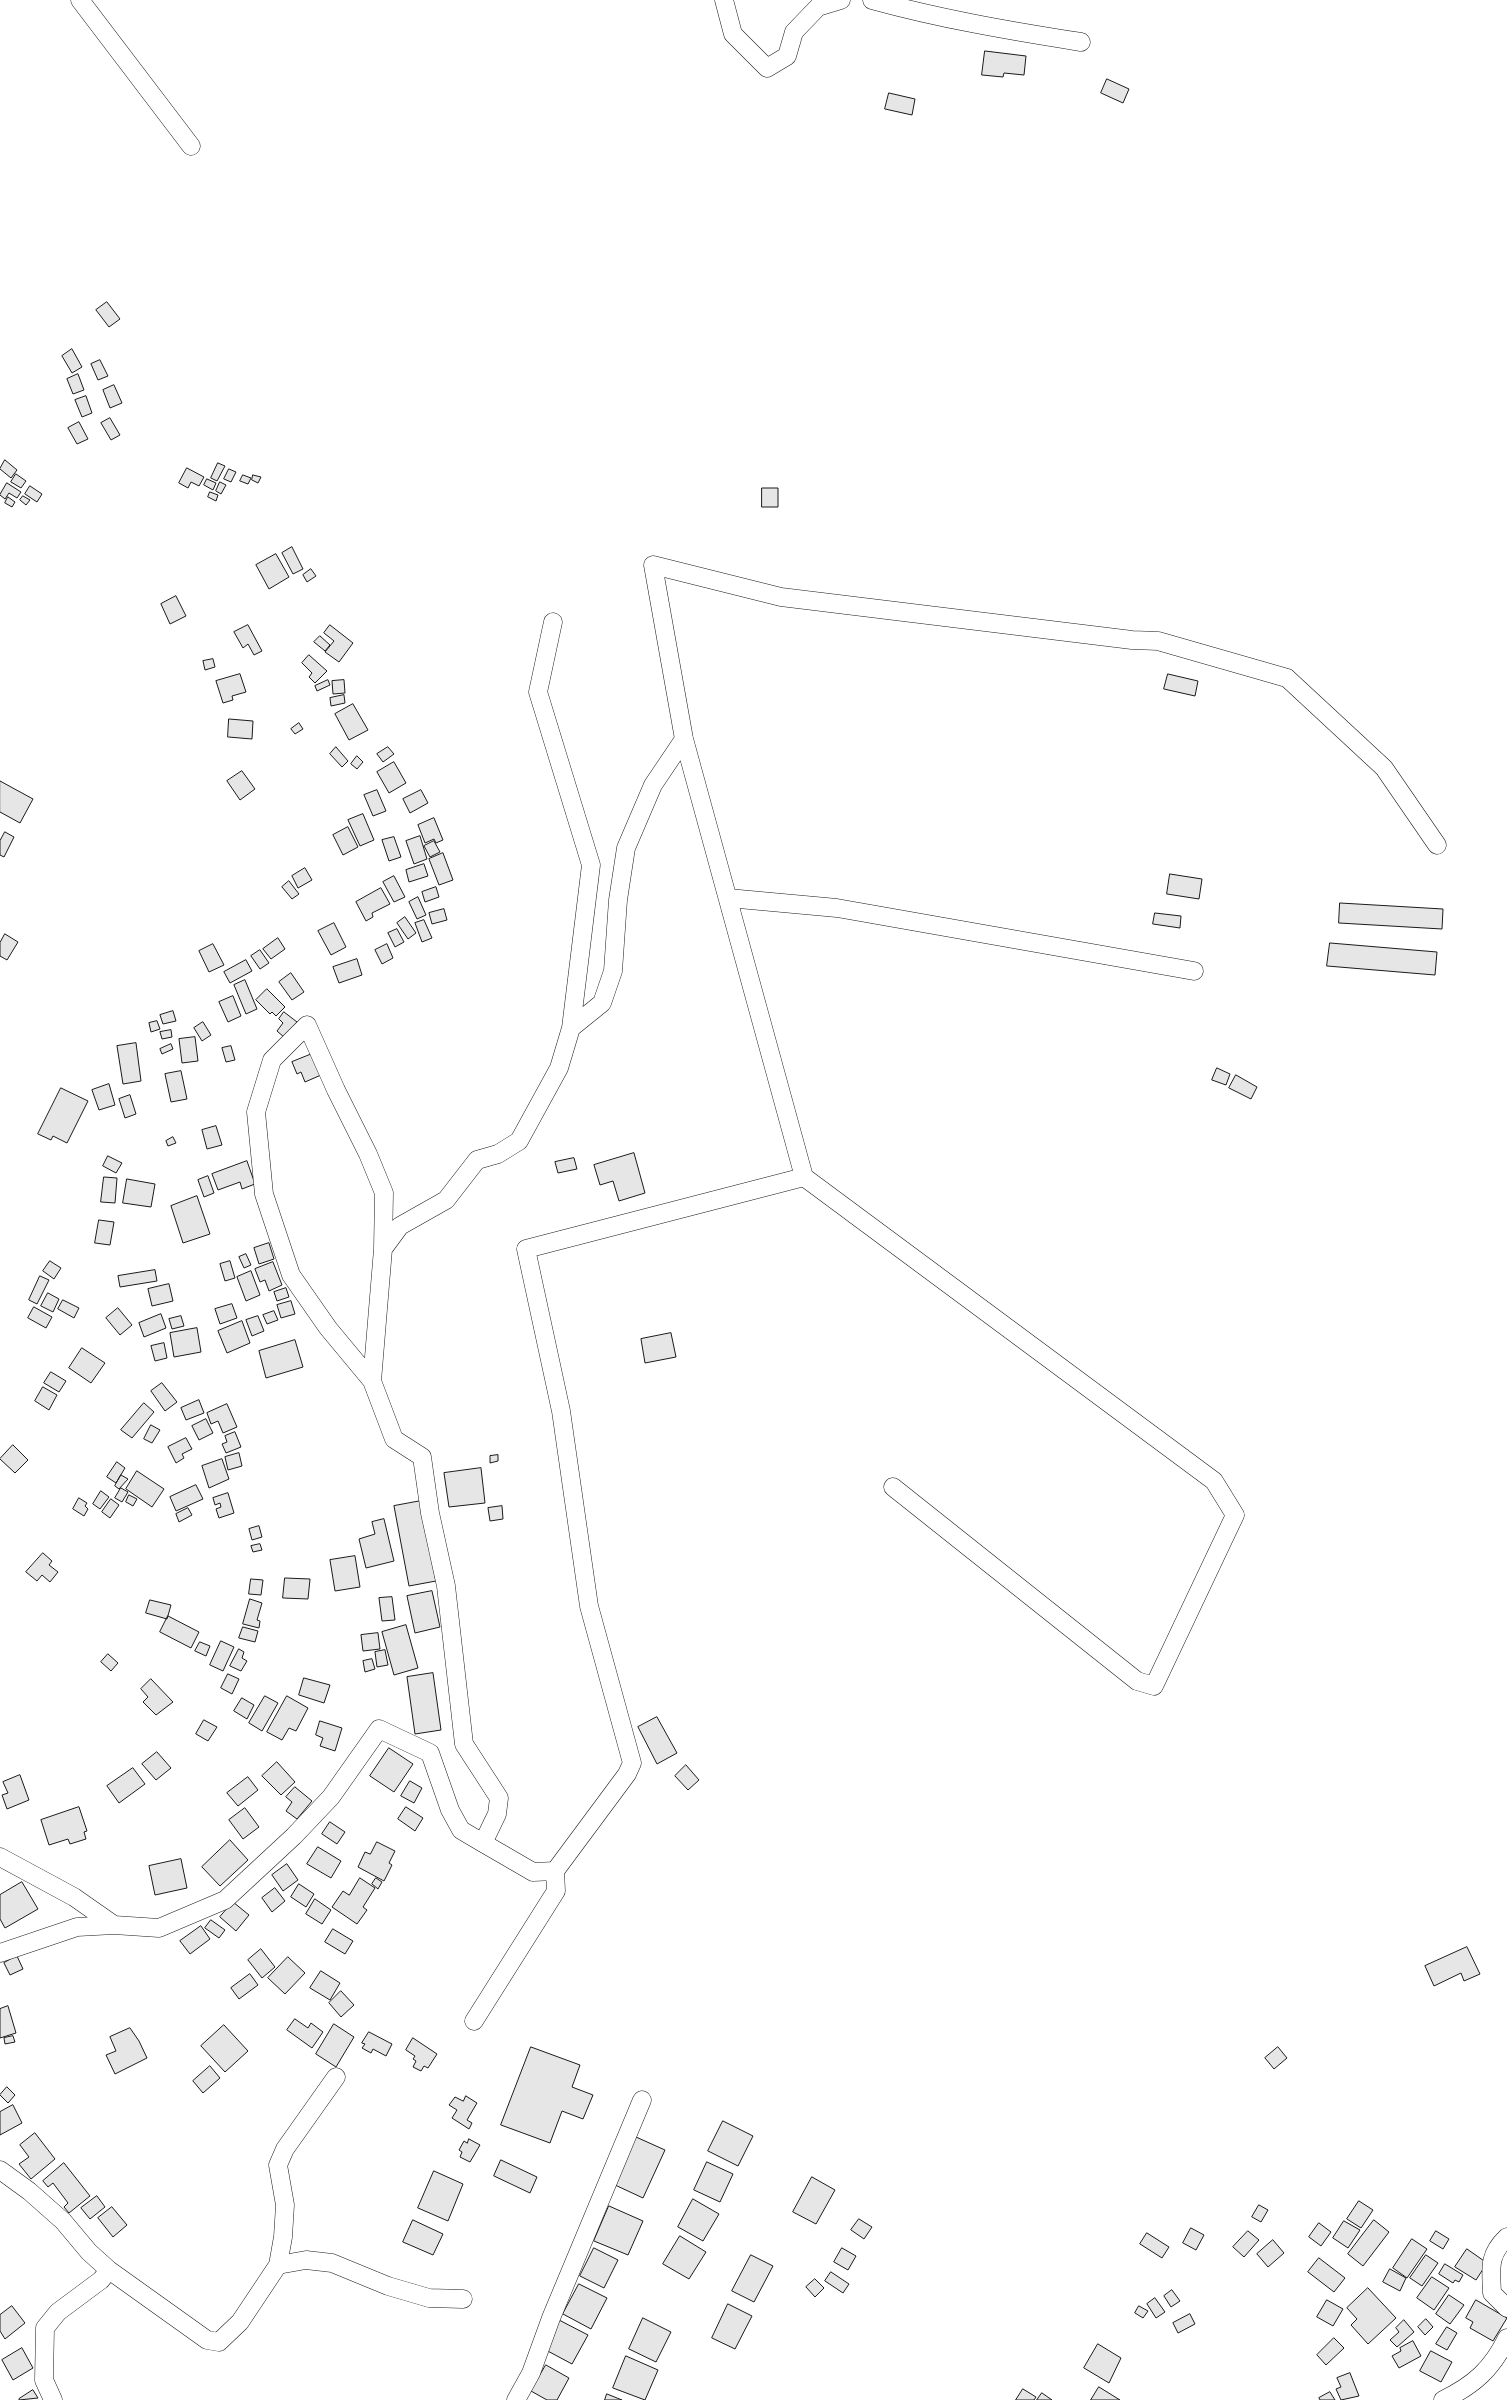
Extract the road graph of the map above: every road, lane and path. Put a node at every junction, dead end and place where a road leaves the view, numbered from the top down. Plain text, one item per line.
1 (80, 0) edge
2 (724, 0) edge
3 (841, 0) edge
4 (872, 0) edge
5 (1081, 42) dead end
6 (191, 146) dead end
7 (553, 622) dead end
8 (684, 739) junction
9 (1438, 845) dead end
10 (728, 898) junction
11 (1194, 971) dead end
12 (570, 1028) junction
13 (804, 1177) junction
14 (382, 1248) junction
15 (372, 1382) junction
16 (893, 1487) dead end
17 (483, 1843) junction
18 (0, 1857) edge
19 (555, 1871) junction
20 (114, 1925) junction
21 (0, 1953) edge
22 (474, 2021) dead end
23 (336, 2077) dead end
24 (642, 2100) dead end
25 (0, 2170) edge
26 (1507, 2237) edge
27 (278, 2266) junction
28 (109, 2270) junction
29 (463, 2299) dead end
30 (1507, 2308) edge
31 (1507, 2338) edge
32 (53, 2400) edge
33 (516, 2400) edge
34 (1443, 2400) edge

1 - 6 street
2 - 3 street
4 - 5 street
7 - 12 street
8 - 9 street
8 - 10 street
8 - 12 street
10 - 11 street
10 - 13 street
12 - 14 street
13 - 16 street
13 - 19 street
14 - 15 street
14 - 15 street
15 - 17 street
17 - 19 street
17 - 20 street
18 - 20 street
19 - 22 street
20 - 21 street
23 - 27 street
24 - 33 street
25 - 28 street
26 - 30 street
27 - 28 street
27 - 29 street
28 - 32 street
31 - 34 street

